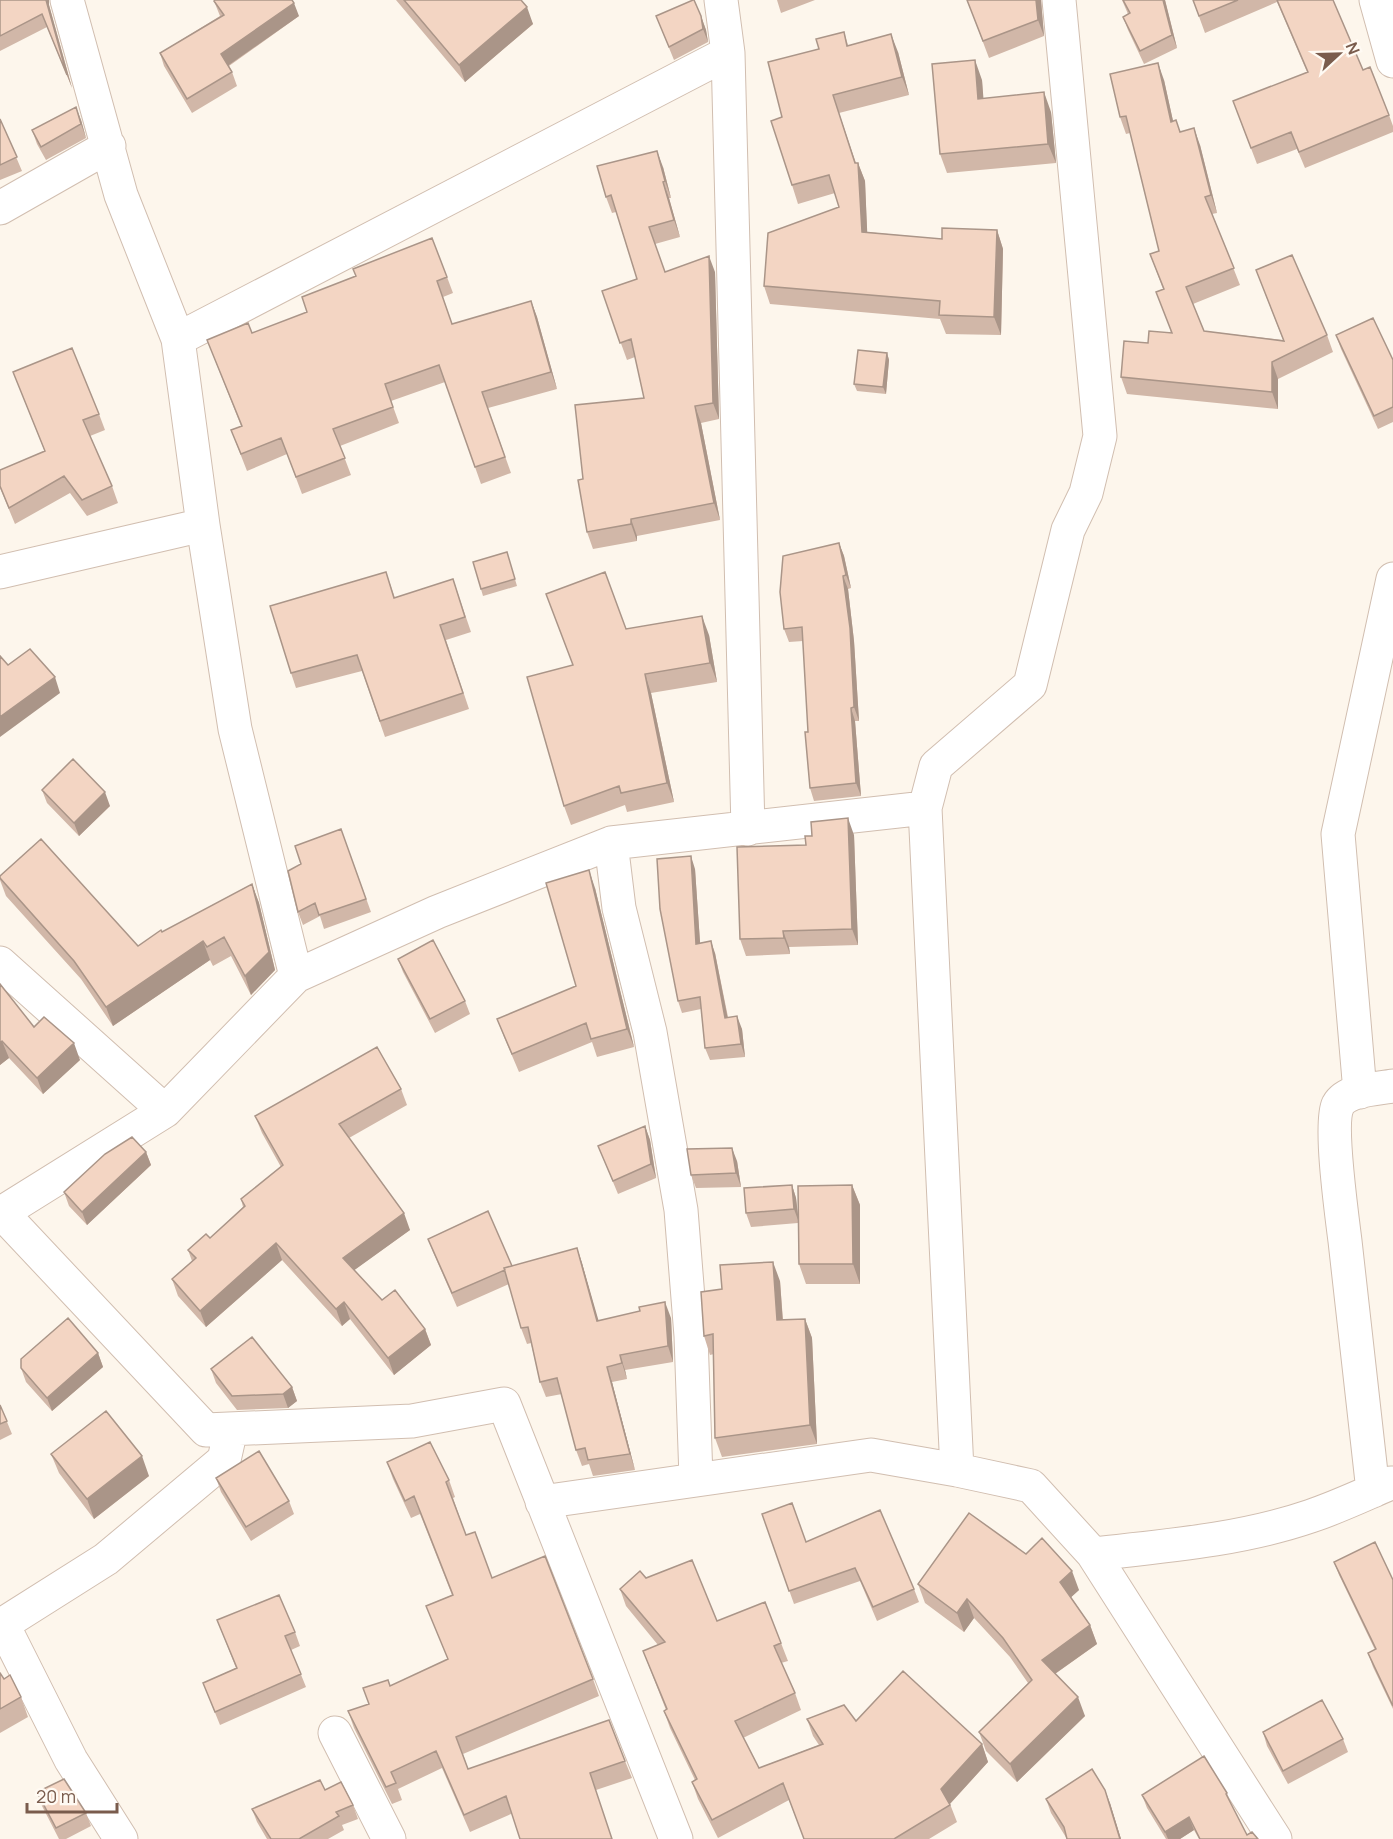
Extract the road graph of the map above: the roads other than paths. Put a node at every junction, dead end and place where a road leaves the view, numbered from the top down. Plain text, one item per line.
1 (67, 0) edge
2 (721, 0) edge
3 (1059, 0) edge
4 (1376, 0) edge
5 (728, 53) junction
6 (1393, 61) edge
7 (109, 146) junction
8 (0, 208) edge
9 (178, 339) junction
10 (203, 525) junction
11 (0, 572) edge
12 (1393, 579) edge
13 (925, 808) junction
14 (748, 829) junction
15 (611, 843) junction
16 (0, 963) edge
17 (296, 976) junction
18 (1393, 1086) edge
19 (1360, 1092) junction
20 (165, 1112) junction
21 (1, 1214) edge
22 (231, 1429) junction
23 (957, 1470) junction
24 (696, 1478) junction
25 (1383, 1486) edge
26 (542, 1502) junction
27 (1093, 1554) junction
28 (1, 1625) edge
29 (335, 1733) dead end
30 (121, 1839) edge
31 (389, 1839) edge
32 (676, 1839) edge
33 (1275, 1839) edge

1 - 7 street
2 - 5 street
3 - 13 street
4 - 6 street
5 - 9 street
5 - 14 street
7 - 8 street
7 - 9 street
9 - 10 street
10 - 11 street
10 - 17 street
12 - 19 street
13 - 14 street
13 - 23 street
14 - 15 street
15 - 17 street
15 - 24 street
16 - 20 street
17 - 20 street
18 - 19 street
19 - 25 street
20 - 21 street
21 - 22 street
22 - 26 street
22 - 28 street
23 - 24 street
23 - 27 street
24 - 26 street
25 - 27 street
26 - 32 street
27 - 33 street
28 - 30 street
29 - 31 street

